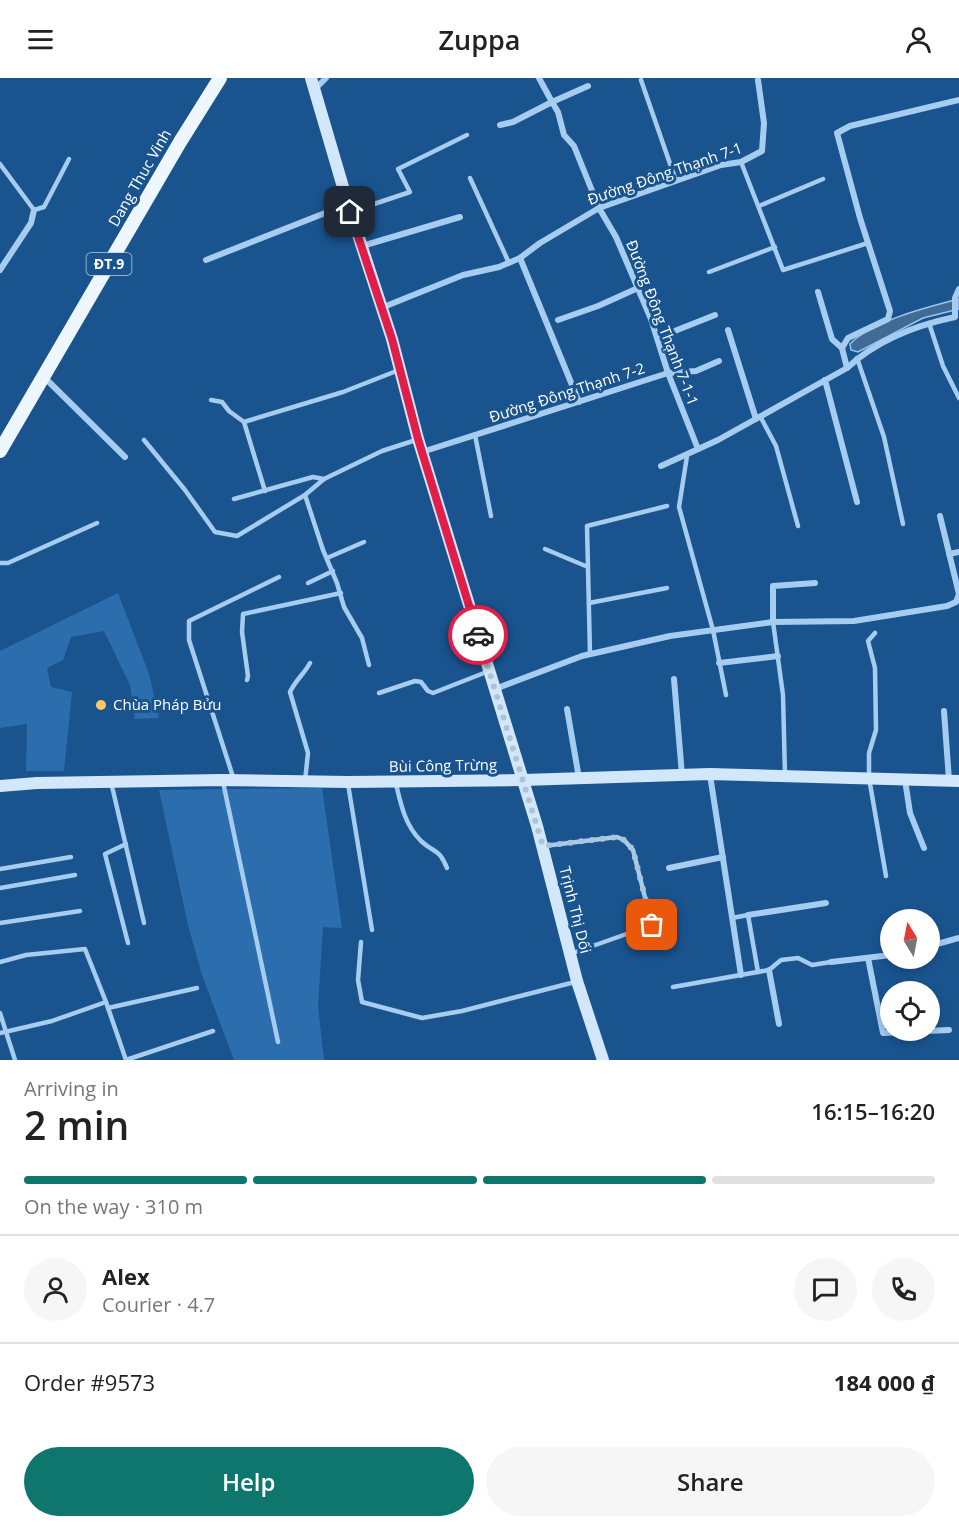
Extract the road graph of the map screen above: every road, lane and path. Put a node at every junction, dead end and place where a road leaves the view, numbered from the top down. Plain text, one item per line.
1 (210, 78) edge
2 (220, 78) edge
3 (326, 78) edge
4 (539, 78) edge
5 (641, 80) dead end
6 (758, 80) dead end
7 (313, 84) edge
8 (588, 86) dead end
9 (959, 100) edge
10 (552, 102) junction
11 (500, 125) dead end
12 (467, 135) dead end
13 (69, 159) dead end
14 (741, 162) junction
15 (0, 164) edge
16 (470, 178) dead end
17 (823, 179) dead end
18 (676, 181) junction
19 (759, 206) junction
20 (349, 208) junction
21 (598, 208) junction
22 (34, 210) junction
23 (460, 217) dead end
24 (868, 243) junction
25 (361, 247) junction
26 (775, 247) junction
27 (520, 258) junction
28 (206, 260) dead end
29 (509, 263) junction
30 (0, 270) edge
31 (709, 272) dead end
32 (638, 288) junction
33 (959, 289) edge
34 (818, 292) dead end
35 (381, 308) junction
36 (956, 314) edge
37 (715, 315) dead end
38 (558, 320) dead end
39 (928, 323) junction
40 (728, 330) dead end
41 (657, 338) junction
42 (842, 348) junction
43 (857, 358) junction
44 (719, 361) dead end
45 (847, 368) junction
46 (400, 370) junction
47 (668, 373) junction
48 (42, 376) junction
49 (825, 380) junction
50 (959, 398) edge
51 (211, 400) dead end
52 (579, 402) junction
53 (758, 418) junction
54 (244, 422) junction
55 (475, 435) junction
56 (0, 436) edge
57 (418, 439) junction
58 (144, 440) dead end
59 (698, 449) junction
60 (0, 451) edge
61 (422, 452) junction
62 (687, 456) junction
63 (125, 457) dead end
64 (660, 466) dead end
65 (324, 479) junction
66 (265, 491) junction
67 (305, 495) junction
68 (234, 499) dead end
69 (857, 502) dead end
70 (667, 506) dead end
71 (491, 516) dead end
72 (940, 516) dead end
73 (97, 523) dead end
74 (903, 524) dead end
75 (798, 526) dead end
76 (364, 542) dead end
77 (545, 549) dead end
78 (959, 552) edge
79 (949, 554) junction
80 (327, 558) junction
81 (0, 562) edge
82 (588, 567) junction
83 (333, 571) junction
84 (279, 578) dead end
85 (308, 583) dead end
86 (815, 583) dead end
87 (667, 588) dead end
88 (341, 593) junction
89 (589, 603) junction
90 (773, 622) junction
91 (713, 630) junction
92 (875, 633) dead end
93 (590, 654) junction
94 (778, 656) junction
95 (310, 663) dead end
96 (719, 663) junction
97 (369, 665) dead end
98 (489, 671) junction
99 (674, 679) dead end
100 (247, 680) dead end
101 (495, 689) junction
102 (379, 693) dead end
103 (726, 695) dead end
104 (567, 709) dead end
105 (944, 711) dead end
106 (710, 774) junction
107 (682, 775) junction
108 (785, 776) junction
109 (579, 778) junction
110 (869, 778) junction
111 (228, 780) junction
112 (523, 780) junction
113 (905, 780) junction
114 (305, 781) junction
115 (395, 781) junction
116 (954, 781) edge
117 (111, 782) junction
118 (348, 782) junction
119 (0, 786) edge
120 (126, 844) junction
121 (543, 846) junction
122 (924, 848) dead end
123 (71, 857) dead end
124 (723, 857) junction
125 (447, 868) dead end
126 (669, 868) dead end
127 (0, 869) edge
128 (75, 874) dead end
129 (886, 876) dead end
130 (0, 888) edge
131 (826, 903) dead end
132 (80, 911) dead end
133 (748, 915) junction
134 (732, 918) junction
135 (0, 923) edge
136 (144, 923) dead end
137 (372, 930) dead end
138 (959, 938) edge
139 (361, 942) dead end
140 (128, 943) dead end
141 (940, 943) edge
142 (570, 954) junction
143 (880, 956) edge
144 (868, 958) junction
145 (0, 962) edge
146 (831, 962) joint
147 (769, 970) junction
148 (758, 972) junction
149 (741, 975) junction
150 (577, 981) junction
151 (673, 987) dead end
152 (196, 988) dead end
153 (106, 1002) junction
154 (108, 1008) junction
155 (0, 1013) edge
156 (779, 1024) dead end
157 (949, 1030) dead end
158 (6, 1031) junction
159 (213, 1031) dead end
160 (0, 1033) edge
161 (278, 1042) dead end
162 (15, 1060) edge
163 (603, 1060) edge

1 - 56 main road, Dang Thuc Vinh / ĐT.9
2 - 48 main road, Dang Thuc Vinh / ĐT.9
3 - 7 street
4 - 10 street, Đường Đông Thạnh 7-1-1
5 - 18 lane
6 - 14 street, Đường Đông Thạnh 7-1
7 - 20 street, Trịnh Thị Dối
8 - 10 street
9 - 24 street
10 - 11 street
10 - 21 street, Đường Đông Thạnh 7-1-1
12 - 20 lane
13 - 22 lane
14 - 18 street, Đường Đông Thạnh 7-1
14 - 19 lane
15 - 22 lane
16 - 29 lane
17 - 19 lane
18 - 21 street, Đường Đông Thạnh 7-1
19 - 26 lane
20 - 25 street, Trịnh Thị Dối
20 - 28 street
21 - 27 street, Đường Đông Thạnh 7-1
21 - 32 street, Đường Đông Thạnh 7-1-1
22 - 30 street
23 - 25 street
24 - 26 lane
24 - 42 street
25 - 35 street, Trịnh Thị Dối
26 - 31 lane
27 - 29 street, Đường Đông Thạnh 7-1
27 - 52 street
29 - 35 street, Đường Đông Thạnh 7-1
32 - 38 street
32 - 41 street, Đường Đông Thạnh 7-1-1
33 - 36 street
34 - 42 street
35 - 46 street, Trịnh Thị Dối
36 - 39 street
37 - 41 street
39 - 43 street
39 - 50 lane
40 - 53 street
41 - 47 street, Đường Đông Thạnh 7-1-1
42 - 45 street
43 - 45 street
43 - 74 lane
44 - 47 street, Đường Đông Thạnh 7-2
45 - 49 street
46 - 54 lane
46 - 57 street, Trịnh Thị Dối
47 - 52 street, Đường Đông Thạnh 7-2
47 - 59 street, Đường Đông Thạnh 7-1-1
48 - 60 main road, Dang Thuc Vinh / ĐT.9
48 - 63 street
49 - 53 street
49 - 69 street
51 - 54 lane
52 - 55 street, Đường Đông Thạnh 7-2
53 - 59 street
53 - 75 lane
54 - 66 lane
55 - 61 street, Đường Đông Thạnh 7-2
55 - 71 lane
57 - 61 street, Trịnh Thị Dối
57 - 65 lane
58 - 67 lane
59 - 62 street
61 - 98 street, Trịnh Thị Dối
62 - 64 street
62 - 91 lane
65 - 66 lane
65 - 67 lane
66 - 68 lane
67 - 80 lane
70 - 82 lane
72 - 79 street
73 - 81 lane
76 - 80 lane
77 - 82 lane
78 - 79 street
79 - 90 street
80 - 83 lane
82 - 89 lane
83 - 85 lane
83 - 88 lane
84 - 111 lane
86 - 90 street
87 - 89 lane
88 - 97 lane
88 - 100 lane
89 - 93 lane
90 - 91 street
90 - 94 lane
91 - 93 street
91 - 96 lane
92 - 110 lane
93 - 101 street
94 - 96 street
94 - 108 lane
95 - 114 lane
96 - 103 lane
98 - 101 street, Trịnh Thị Dối
98 - 102 lane
99 - 107 street
101 - 112 street, Trịnh Thị Dối
104 - 109 street
105 - 116 street
106 - 107 street, Bùi Công Trừng
106 - 108 street, Bùi Công Trừng
106 - 124 street
107 - 109 street, Bùi Công Trừng
108 - 110 street, Bùi Công Trừng
109 - 112 street, Bùi Công Trừng
110 - 113 street, Bùi Công Trừng
110 - 129 lane
111 - 114 street, Bùi Công Trừng
111 - 117 street, Bùi Công Trừng
111 - 161 lane
112 - 115 street, Bùi Công Trừng
112 - 121 street, Trịnh Thị Dối
113 - 116 street, Bùi Công Trừng
113 - 122 street
114 - 118 street, Bùi Công Trừng
115 - 118 street, Bùi Công Trừng
115 - 125 lane
117 - 119 street, Bùi Công Trừng
117 - 120 lane
118 - 137 lane
120 - 136 lane
120 - 140 lane
121 - 142 street, Trịnh Thị Dối
121 - 142 lane
123 - 127 lane
124 - 126 street
124 - 134 street
128 - 130 lane
131 - 133 street
132 - 135 lane
133 - 134 lane
133 - 148 lane
134 - 149 street
138 - 141 street
139 - 150 lane
142 - 150 street, Trịnh Thị Dối
143 - 144 street
144 - 146 street
144 - 157 street
145 - 153 lane
146 - 147 lane
147 - 148 lane
147 - 156 street
148 - 149 lane
149 - 151 lane
150 - 163 street, Trịnh Thị Dối
152 - 154 lane
153 - 154 lane
153 - 158 lane
154 - 159 lane
155 - 158 lane
158 - 160 lane
158 - 162 lane

